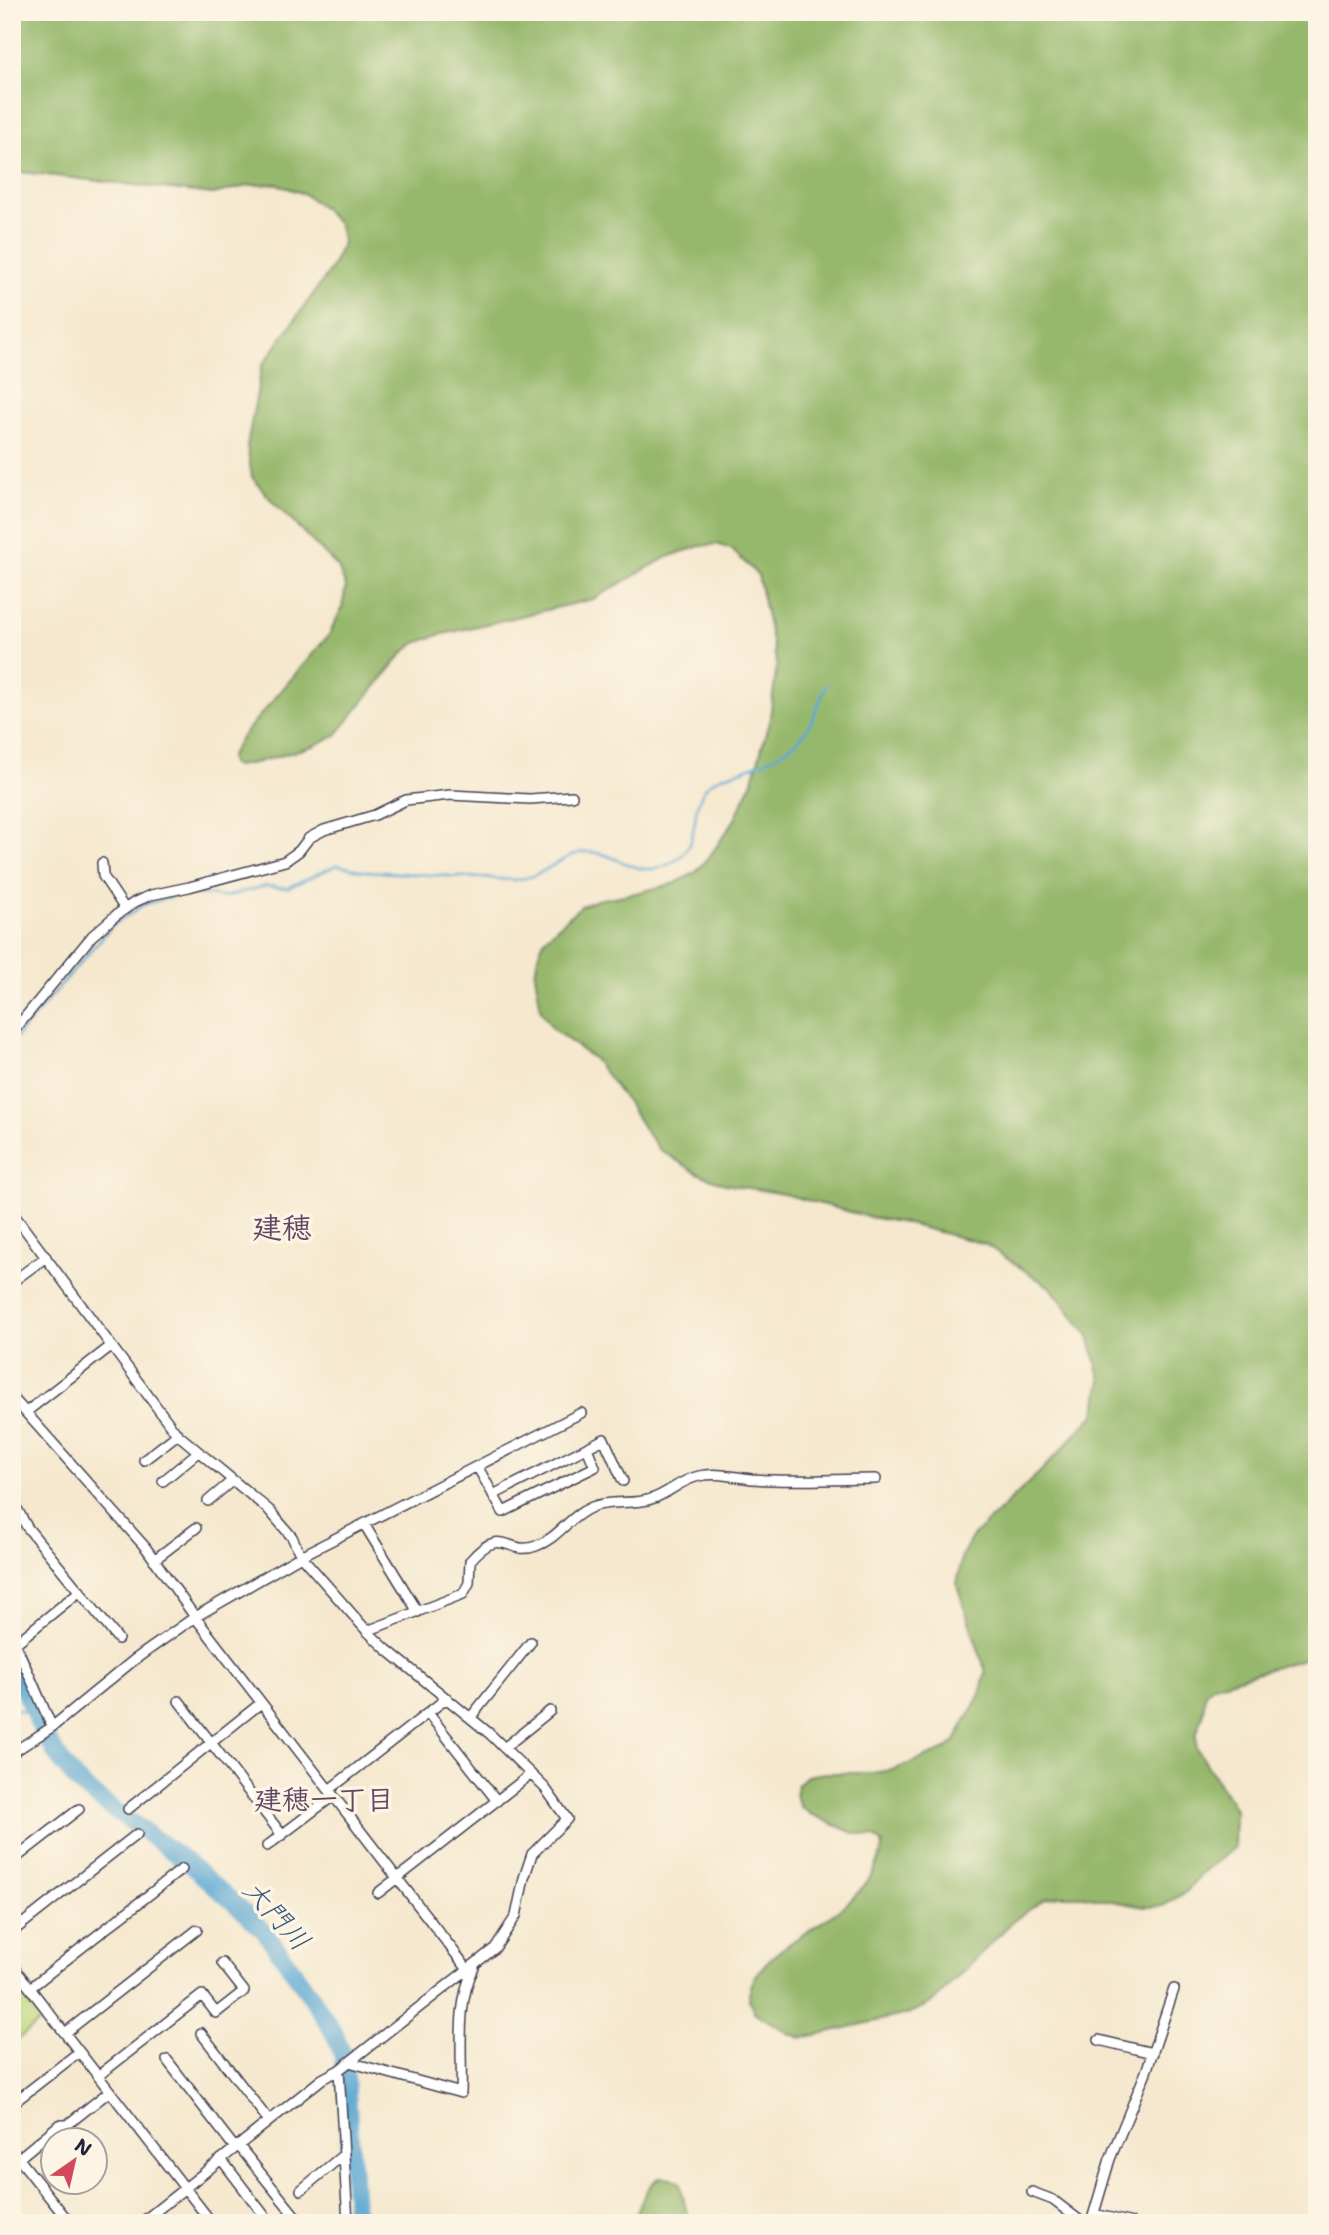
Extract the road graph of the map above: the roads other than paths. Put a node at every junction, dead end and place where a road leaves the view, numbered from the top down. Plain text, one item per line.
1 (572, 796) dead end
2 (102, 863) dead end
3 (125, 909) junction
4 (12, 1033) edge
5 (12, 1212) edge
6 (46, 1257) junction
7 (12, 1282) edge
8 (111, 1346) junction
9 (12, 1396) edge
10 (26, 1412) junction
11 (580, 1413) dead end
12 (178, 1434) junction
13 (587, 1447) junction
14 (198, 1452) junction
15 (144, 1460) dead end
16 (477, 1466) junction
17 (876, 1479) dead end
18 (233, 1480) junction
19 (163, 1481) dead end
20 (624, 1481) dead end
21 (493, 1495) junction
22 (12, 1500) edge
23 (208, 1501) dead end
24 (364, 1524) junction
25 (197, 1528) dead end
26 (301, 1556) junction
27 (154, 1560) junction
28 (80, 1591) junction
29 (418, 1612) junction
30 (195, 1617) junction
31 (368, 1631) junction
32 (14, 1639) edge
33 (118, 1639) dead end
34 (531, 1642) dead end
35 (447, 1698) junction
36 (178, 1701) dead end
37 (261, 1703) junction
38 (550, 1710) dead end
39 (428, 1713) junction
40 (471, 1717) junction
41 (52, 1727) junction
42 (209, 1743) junction
43 (504, 1748) junction
44 (12, 1753) edge
45 (531, 1774) junction
46 (331, 1793) junction
47 (497, 1801) junction
48 (79, 1809) dead end
49 (128, 1809) dead end
50 (137, 1834) dead end
51 (282, 1835) junction
52 (267, 1846) dead end
53 (12, 1861) edge
54 (182, 1869) dead end
55 (398, 1879) junction
56 (378, 1893) dead end
57 (197, 1930) dead end
58 (12, 1932) edge
59 (222, 1963) dead end
60 (477, 1964) junction
61 (12, 1965) edge
62 (469, 1971) junction
63 (30, 1988) junction
64 (1174, 1989) dead end
65 (65, 2033) junction
66 (201, 2033) dead end
67 (1099, 2039) dead end
68 (79, 2052) junction
69 (1153, 2053) junction
70 (167, 2060) dead end
71 (349, 2062) junction
72 (339, 2070) junction
73 (98, 2076) junction
74 (110, 2091) junction
75 (12, 2104) edge
76 (269, 2121) junction
77 (236, 2147) junction
78 (16, 2154) edge
79 (344, 2155) junction
80 (221, 2159) junction
81 (185, 2188) junction
82 (301, 2190) dead end
83 (1032, 2192) dead end
84 (1092, 2218) edge
85 (300, 2222) edge
86 (70, 2223) edge
87 (141, 2223) edge
88 (212, 2223) edge
89 (270, 2223) edge
90 (348, 2223) edge
91 (1083, 2223) edge
92 (1132, 2223) edge

1 - 3 street
2 - 3 street
3 - 4 street
5 - 6 street
6 - 7 street
6 - 8 street
8 - 10 street
8 - 12 street
9 - 10 street
10 - 27 street
11 - 16 street
12 - 14 street
12 - 15 street
13 - 20 street
13 - 21 street
13 - 21 street
14 - 18 street
14 - 19 street
16 - 21 street
16 - 24 street
17 - 29 street
18 - 23 street
18 - 26 street
22 - 28 street
24 - 26 street
24 - 29 street
25 - 27 street
26 - 30 street
26 - 31 street
27 - 30 street
28 - 32 street
28 - 33 street
29 - 31 street
30 - 37 street
30 - 41 street
31 - 35 street
32 - 41 street
34 - 40 street
35 - 39 street
35 - 40 street
36 - 42 street
37 - 42 street
37 - 46 street
38 - 43 street
39 - 46 street
39 - 47 street
40 - 43 street
41 - 44 street
42 - 49 street
42 - 51 street
43 - 45 street
45 - 47 street
45 - 60 street
46 - 51 street
46 - 55 street
47 - 55 street
48 - 53 street
50 - 58 street
51 - 52 street
54 - 63 street
55 - 56 street
55 - 62 street
57 - 65 street
59 - 73 street
60 - 62 street
60 - 71 street
61 - 63 street
62 - 71 street
63 - 65 street
64 - 69 street
65 - 68 street
66 - 76 street
67 - 69 street
68 - 73 street
68 - 75 street
69 - 84 street
70 - 77 street
71 - 72 street
72 - 76 street
72 - 79 street
73 - 74 street
74 - 78 street
74 - 81 street
76 - 77 street
77 - 80 street
77 - 85 street
78 - 86 street
79 - 82 street
79 - 90 street
80 - 81 street
80 - 89 street
81 - 87 street
81 - 88 street
83 - 91 street
84 - 92 street

